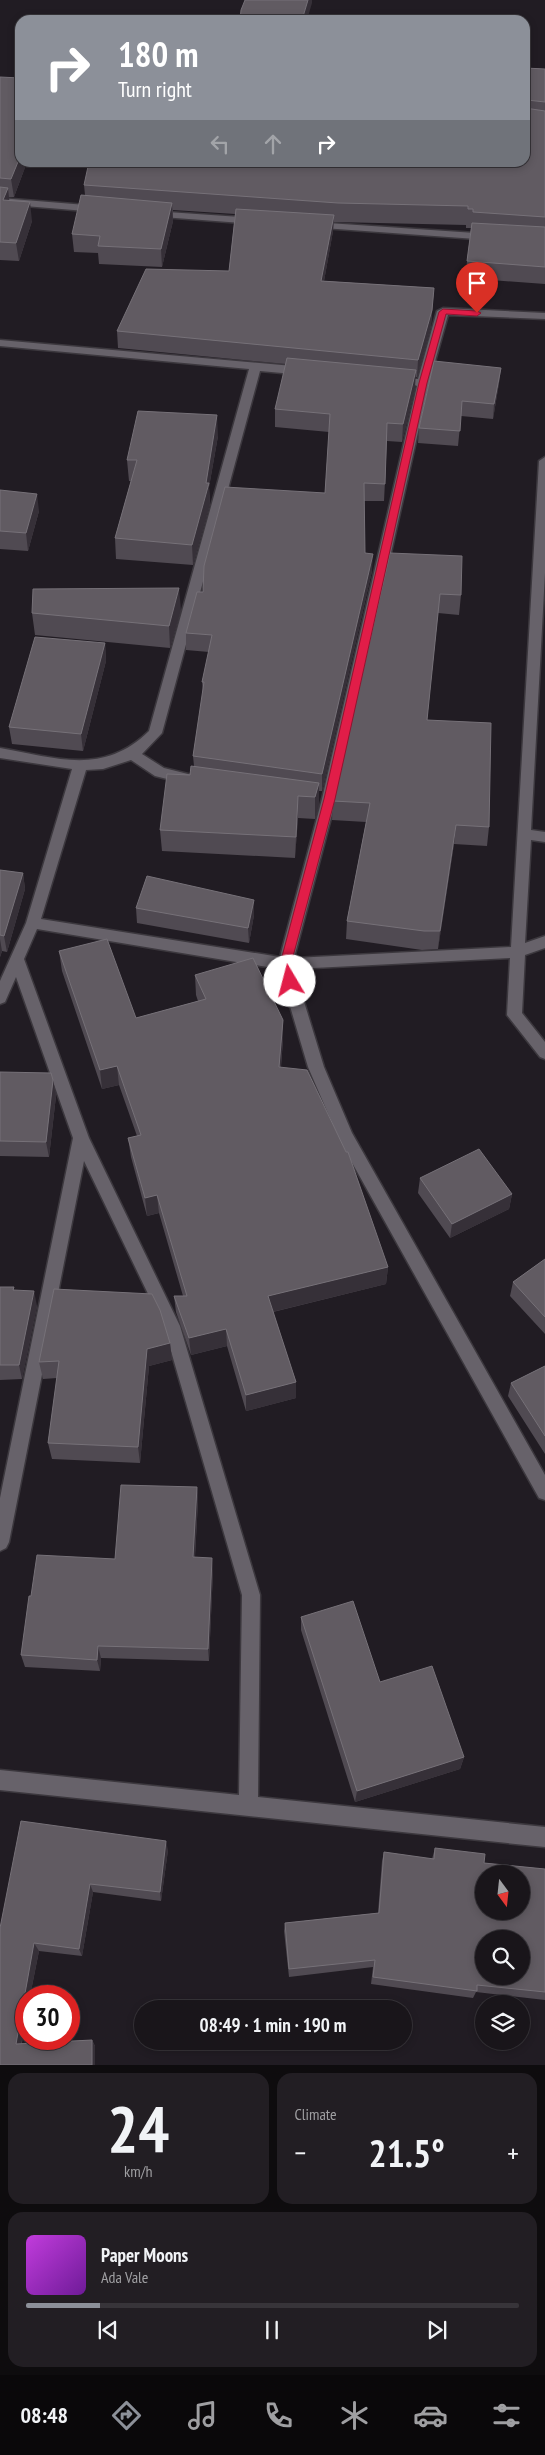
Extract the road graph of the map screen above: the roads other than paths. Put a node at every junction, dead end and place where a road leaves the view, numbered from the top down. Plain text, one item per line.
1 (0, 202) edge
2 (105, 210) edge
3 (143, 213) edge
4 (269, 222) edge
5 (299, 224) edge
6 (506, 238) edge
7 (545, 316) edge
8 (0, 343) edge
9 (256, 366) junction
10 (315, 372) edge
11 (403, 381) edge
12 (423, 383) junction
13 (545, 461) edge
14 (539, 668) edge
15 (0, 752) edge
16 (132, 754) junction
17 (80, 766) junction
18 (205, 782) edge
19 (524, 834) junction
20 (545, 837) edge
21 (33, 924) junction
22 (545, 942) edge
23 (518, 952) junction
24 (18, 961) junction
25 (285, 964) junction
26 (0, 998) edge
27 (545, 1053) edge
28 (81, 1138) junction
29 (545, 1492) edge
30 (0, 1542) edge
31 (0, 1780) edge
32 (248, 1807) junction
33 (545, 1837) edge

1 - 2 street
3 - 4 street
5 - 6 street
7 - 12 street
8 - 9 street
9 - 10 street
9 - 16 street
11 - 12 street
12 - 25 street
13 - 14 street
14 - 19 street
15 - 17 street
16 - 17 street
16 - 18 street
17 - 21 street
19 - 20 street
19 - 23 street
21 - 24 street
21 - 25 street
22 - 23 street
23 - 25 street
23 - 27 street
24 - 26 street
24 - 28 street
25 - 29 street
28 - 30 street
28 - 32 street
31 - 32 street
32 - 33 street

